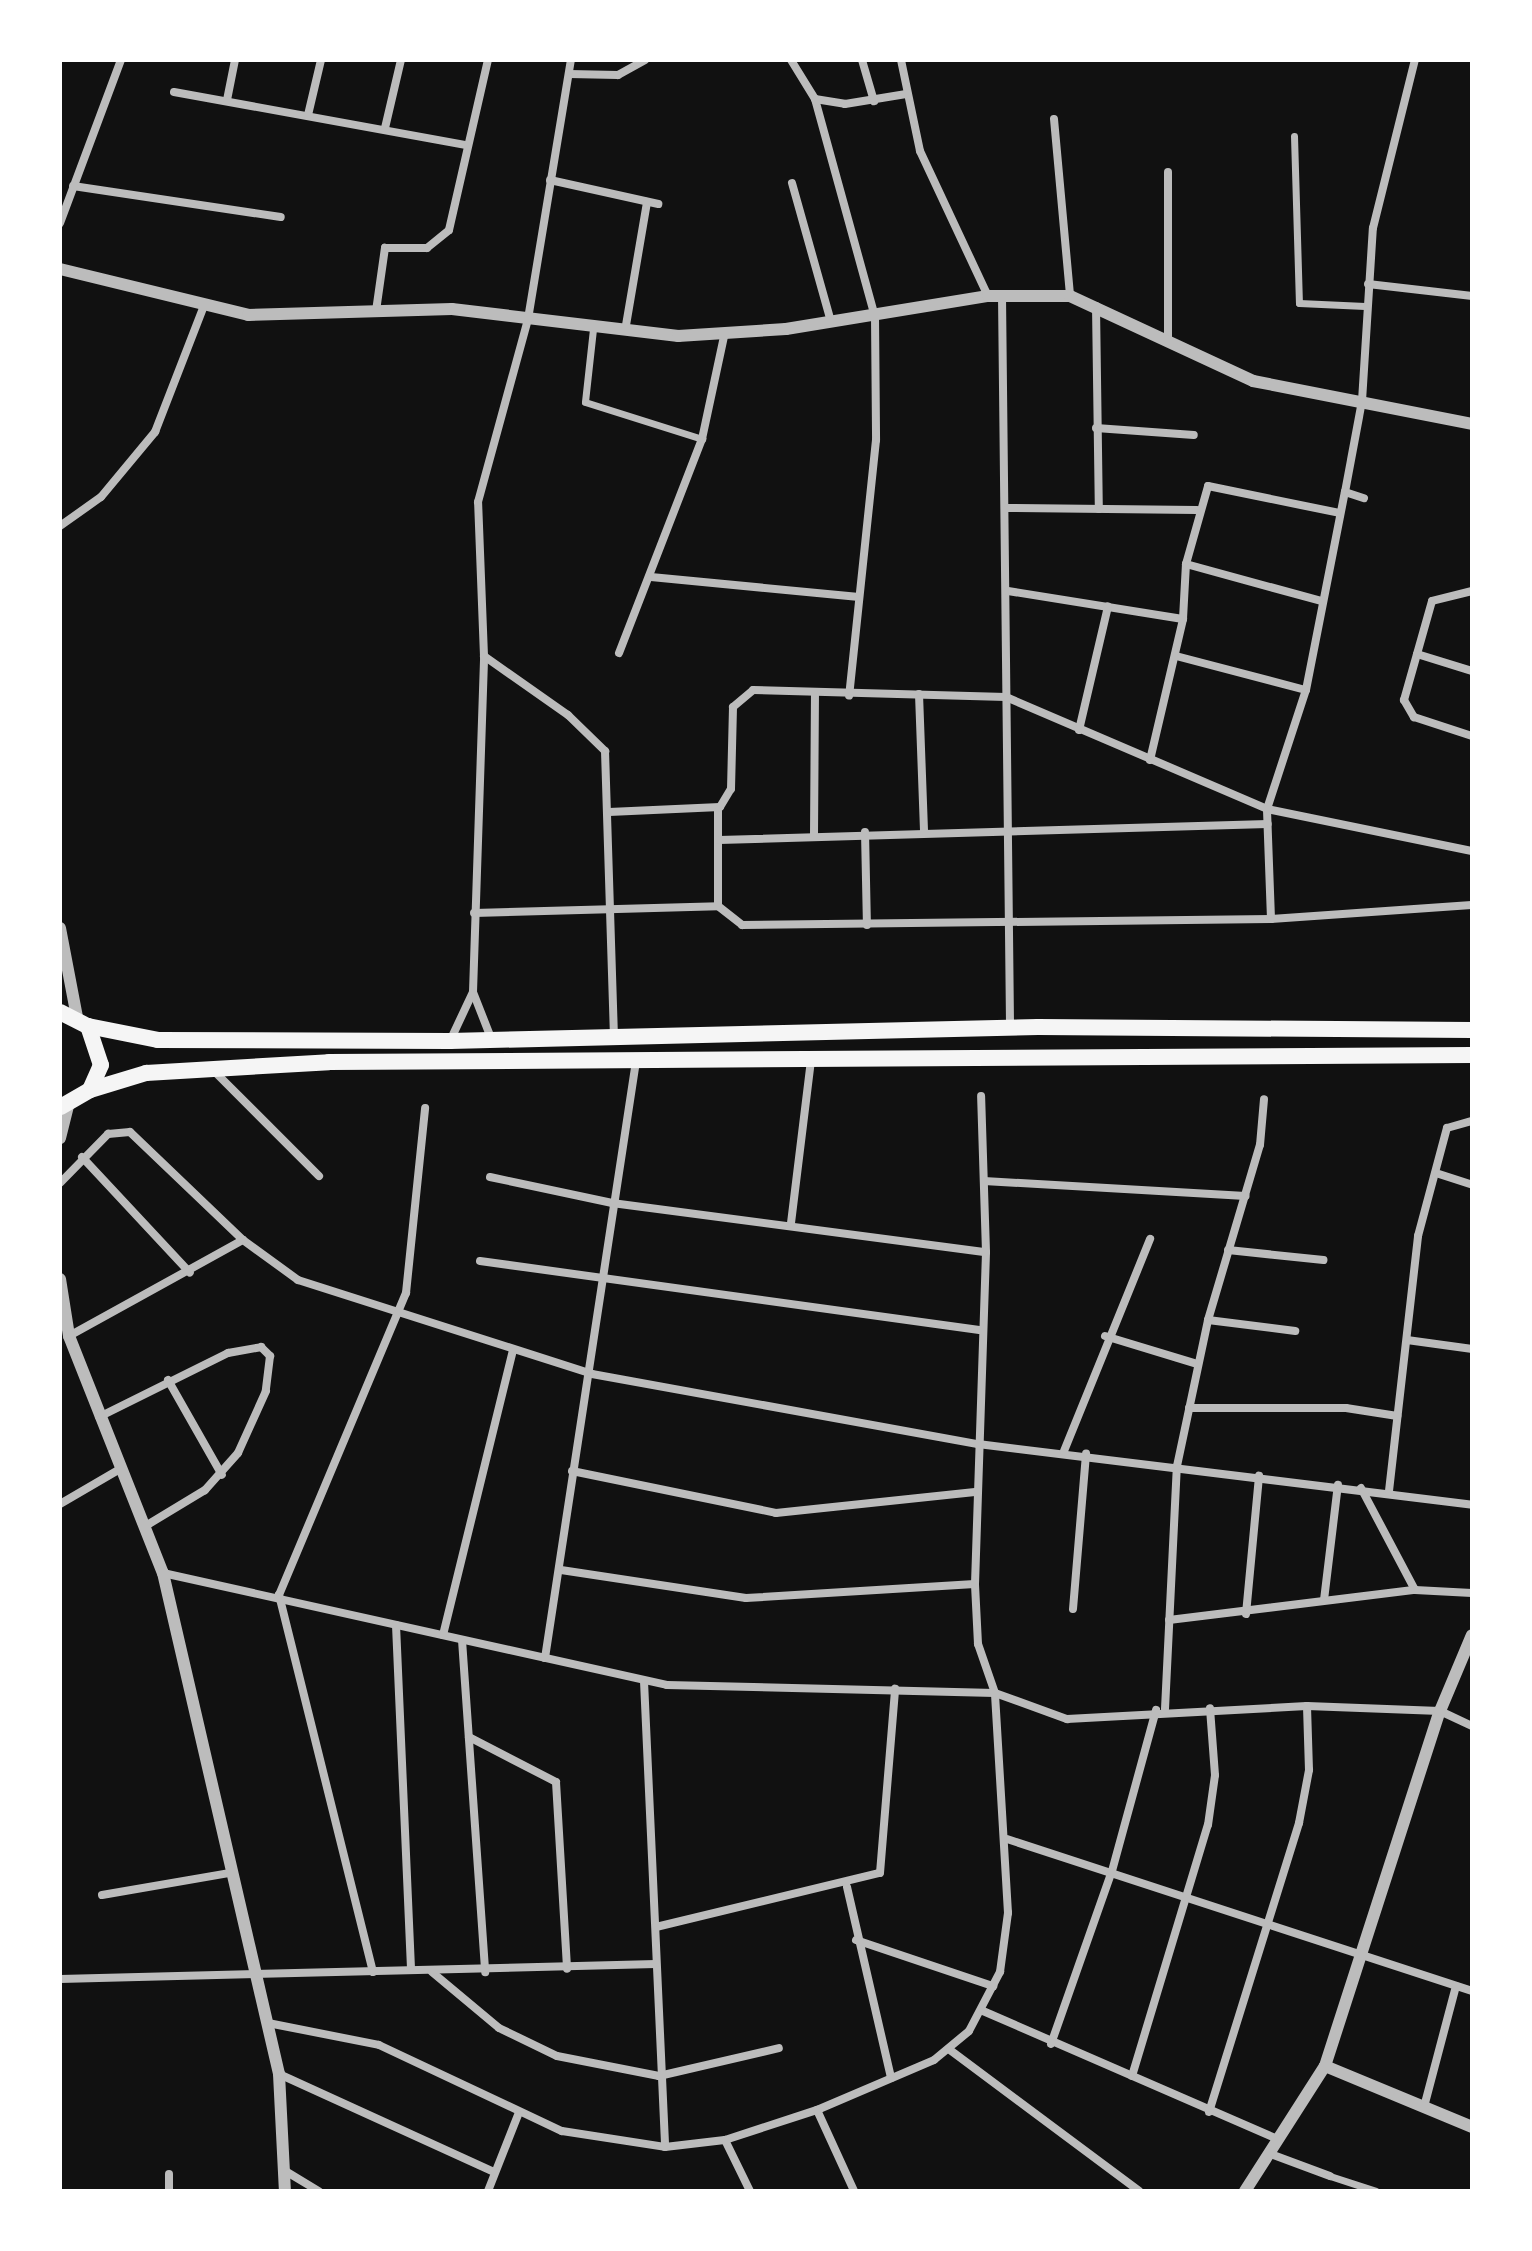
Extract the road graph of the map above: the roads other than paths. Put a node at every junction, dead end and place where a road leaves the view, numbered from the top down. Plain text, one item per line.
1 (121, 60) edge
2 (235, 60) edge
3 (321, 60) edge
4 (401, 60) edge
5 (488, 60) edge
6 (571, 60) edge
7 (645, 60) edge
8 (791, 60) edge
9 (862, 60) edge
10 (901, 60) edge
11 (1415, 60) edge
12 (569, 74) junction
13 (174, 92) dead end
14 (906, 94) junction
15 (815, 99) junction
16 (227, 100) junction
17 (874, 101) junction
18 (308, 115) junction
19 (1054, 119) dead end
20 (385, 128) junction
21 (1294, 136) dead end
22 (466, 145) junction
23 (1168, 172) dead end
24 (550, 180) junction
25 (792, 183) dead end
26 (73, 186) junction
27 (647, 202) junction
28 (658, 204) dead end
29 (281, 217) dead end
30 (60, 223) edge
31 (60, 269) edge
32 (1368, 284) junction
33 (988, 296) junction
34 (1002, 296) junction
35 (1070, 296) junction
36 (1472, 296) edge
37 (1096, 306) junction
38 (1365, 306) junction
39 (203, 308) junction
40 (376, 311) junction
41 (875, 317) junction
42 (528, 319) junction
43 (831, 322) junction
44 (593, 329) junction
45 (625, 331) junction
46 (724, 336) junction
47 (1168, 337) junction
48 (1362, 401) junction
49 (1472, 424) edge
50 (1096, 428) junction
51 (1194, 435) dead end
52 (702, 439) junction
53 (1345, 492) junction
54 (1364, 498) dead end
55 (1008, 508) junction
56 (1099, 509) junction
57 (1197, 510) junction
58 (1339, 513) junction
59 (60, 526) edge
60 (1186, 564) junction
61 (651, 577) junction
62 (1008, 591) junction
63 (1472, 591) edge
64 (859, 597) junction
65 (1321, 601) junction
66 (1108, 606) junction
67 (1183, 619) junction
68 (619, 653) dead end
69 (1417, 654) junction
70 (484, 656) junction
71 (1176, 656) junction
72 (1472, 671) edge
73 (1306, 690) junction
74 (815, 694) junction
75 (919, 694) junction
76 (849, 696) junction
77 (1006, 697) junction
78 (1079, 730) junction
79 (1472, 736) edge
80 (1150, 760) junction
81 (718, 808) junction
82 (1267, 809) junction
83 (609, 812) junction
84 (1268, 824) junction
85 (1013, 829) junction
86 (865, 832) junction
87 (924, 832) junction
88 (814, 835) junction
89 (719, 840) junction
90 (1472, 851) edge
91 (1472, 905) edge
92 (718, 906) junction
93 (612, 912) junction
94 (474, 913) junction
95 (1010, 917) junction
96 (1271, 919) junction
97 (867, 925) junction
98 (60, 928) edge
99 (473, 992) junction
100 (60, 1012) edge
101 (82, 1022) junction
102 (1010, 1028) junction
103 (1472, 1030) edge
104 (614, 1037) junction
105 (491, 1038) junction
106 (450, 1041) junction
107 (1472, 1055) edge
108 (811, 1059) junction
109 (636, 1061) junction
110 (211, 1066) junction
111 (90, 1090) junction
112 (981, 1096) dead end
113 (1264, 1099) dead end
114 (64, 1106) edge
115 (425, 1108) dead end
116 (1472, 1121) edge
117 (60, 1138) edge
118 (82, 1157) junction
119 (1439, 1174) junction
120 (319, 1176) dead end
121 (490, 1177) dead end
122 (984, 1181) junction
123 (60, 1183) edge
124 (1472, 1185) edge
125 (1246, 1196) junction
126 (612, 1203) junction
127 (791, 1223) junction
128 (1150, 1239) dead end
129 (243, 1240) junction
130 (1228, 1250) junction
131 (986, 1252) junction
132 (1323, 1260) dead end
133 (480, 1261) dead end
134 (190, 1273) junction
135 (60, 1279) edge
136 (603, 1281) junction
137 (392, 1316) junction
138 (1208, 1320) junction
139 (979, 1330) junction
140 (1295, 1331) dead end
141 (69, 1336) junction
142 (1105, 1336) junction
143 (1407, 1340) junction
144 (1472, 1349) edge
145 (513, 1351) junction
146 (1197, 1364) junction
147 (592, 1374) junction
148 (168, 1380) junction
149 (1189, 1408) junction
150 (1397, 1416) junction
151 (99, 1417) junction
152 (978, 1444) junction
153 (1064, 1451) junction
154 (1086, 1454) junction
155 (1177, 1466) junction
156 (120, 1469) junction
157 (572, 1471) junction
158 (222, 1475) junction
159 (1259, 1476) junction
160 (1338, 1485) junction
161 (1361, 1488) junction
162 (1389, 1491) junction
163 (975, 1492) junction
164 (60, 1504) edge
165 (1472, 1505) edge
166 (144, 1527) junction
167 (561, 1570) junction
168 (163, 1573) junction
169 (975, 1584) junction
170 (1415, 1590) junction
171 (1472, 1593) edge
172 (279, 1595) junction
173 (1324, 1600) junction
174 (1073, 1609) dead end
175 (1246, 1614) junction
176 (1169, 1620) junction
177 (396, 1625) junction
178 (443, 1635) junction
179 (1472, 1635) edge
180 (462, 1640) junction
181 (1468, 1656) edge
182 (545, 1658) junction
183 (644, 1681) junction
184 (895, 1689) junction
185 (995, 1693) junction
186 (1307, 1706) junction
187 (1210, 1708) junction
188 (1160, 1709) junction
189 (1440, 1711) junction
190 (1472, 1726) edge
191 (469, 1737) junction
192 (1007, 1839) junction
193 (1112, 1871) junction
194 (230, 1873) junction
195 (847, 1887) junction
196 (1187, 1894) junction
197 (102, 1895) dead end
198 (1270, 1922) junction
199 (656, 1927) junction
200 (856, 1940) junction
201 (1365, 1954) junction
202 (656, 1964) junction
203 (411, 1969) junction
204 (567, 1969) junction
205 (432, 1971) junction
206 (373, 1972) junction
207 (485, 1972) junction
208 (257, 1978) junction
209 (60, 1979) edge
210 (993, 1986) junction
211 (1456, 1986) junction
212 (1472, 1991) edge
213 (983, 2011) junction
214 (268, 2023) junction
215 (1051, 2044) junction
216 (779, 2048) dead end
217 (950, 2050) junction
218 (1325, 2066) junction
219 (279, 2074) junction
220 (659, 2076) junction
221 (1132, 2076) junction
222 (891, 2078) junction
223 (1424, 2107) junction
224 (817, 2110) junction
225 (1209, 2112) junction
226 (518, 2115) junction
227 (1472, 2127) edge
228 (1277, 2139) junction
229 (725, 2140) junction
230 (665, 2147) junction
231 (1268, 2153) junction
232 (287, 2172) junction
233 (494, 2172) junction
234 (169, 2174) dead end
235 (1330, 2176) joint
236 (853, 2189) edge
237 (169, 2191) edge
238 (285, 2191) edge
239 (319, 2191) edge
240 (488, 2191) edge
241 (750, 2191) edge
242 (841, 2191) edge
243 (1139, 2191) edge
244 (1245, 2191) edge
245 (1376, 2191) edge

1 - 26 street
2 - 16 street
3 - 18 street
4 - 20 street
5 - 22 street
6 - 12 street
7 - 12 street
8 - 15 street
9 - 17 street
10 - 14 street
11 - 32 street
12 - 24 street
13 - 16 street
14 - 17 street
14 - 33 street
15 - 17 street
15 - 41 street
16 - 18 street
18 - 20 street
19 - 35 street
20 - 22 street
21 - 38 street
22 - 40 street
23 - 47 street
24 - 27 street
24 - 42 street
25 - 43 street
26 - 29 street
26 - 30 street
27 - 28 street
27 - 45 street
31 - 39 street
32 - 36 street
32 - 38 street
33 - 34 street
33 - 41 street
34 - 35 street
34 - 55 street
35 - 37 street
37 - 47 street
37 - 50 street
38 - 48 street
39 - 40 street
39 - 59 street
40 - 42 street
41 - 43 street
41 - 64 street
42 - 44 street
42 - 70 street
43 - 46 street
44 - 45 street
44 - 52 street
45 - 46 street
46 - 52 street
47 - 48 street
48 - 49 street
48 - 53 street
50 - 51 street
50 - 56 street
52 - 61 street
53 - 54 street
53 - 58 street
55 - 56 street
55 - 62 street
56 - 57 street
57 - 58 street
57 - 60 street
58 - 65 street
60 - 65 street
60 - 67 street
61 - 64 street
61 - 68 street
62 - 66 street
62 - 77 street
63 - 69 street
64 - 76 street
65 - 73 street
66 - 67 street
66 - 78 street
67 - 71 street
69 - 72 street
69 - 79 street
70 - 83 street
70 - 94 street
71 - 73 street
71 - 80 street
73 - 82 street
74 - 76 street
74 - 81 street
74 - 88 street
75 - 76 street
75 - 77 street
75 - 87 street
77 - 78 street
77 - 85 street
78 - 80 street
80 - 82 street
81 - 83 street
81 - 89 street
82 - 84 street
82 - 90 street
83 - 93 street
84 - 85 street
84 - 96 street
85 - 87 street
85 - 95 street
86 - 87 street
86 - 88 street
86 - 97 street
88 - 89 street
89 - 92 street
91 - 96 street
92 - 93 street
92 - 97 street
93 - 94 street
93 - 104 street
94 - 99 street
95 - 96 street
95 - 97 street
95 - 102 street
98 - 101 street
99 - 105 street
99 - 106 street
100 - 101 main road
101 - 106 main road
101 - 111 main road
102 - 103 main road
102 - 104 main road
104 - 105 main road
105 - 106 main road
107 - 108 main road
108 - 109 main road
108 - 127 street
109 - 110 main road
109 - 126 street
110 - 111 main road
110 - 120 street
111 - 114 main road
112 - 122 street
113 - 125 street
114 - 117 street
115 - 137 street
116 - 119 street
118 - 123 street
118 - 129 street
118 - 134 street
119 - 124 street
119 - 143 street
121 - 126 street
122 - 125 street
122 - 131 street
125 - 130 street
126 - 127 street
126 - 136 street
127 - 131 street
128 - 142 street
129 - 134 street
129 - 137 street
130 - 132 street
130 - 138 street
131 - 139 street
133 - 136 street
134 - 141 street
135 - 141 street
136 - 139 street
136 - 147 street
137 - 145 street
137 - 172 street
138 - 140 street
138 - 146 street
139 - 152 street
141 - 151 street
142 - 146 street
142 - 153 street
143 - 144 street
143 - 150 street
145 - 147 street
145 - 178 street
146 - 149 street
147 - 152 street
147 - 157 street
148 - 151 street
148 - 158 street
148 - 158 street
149 - 150 street
149 - 155 street
150 - 162 street
151 - 156 street
152 - 153 street
152 - 163 street
153 - 154 street
154 - 155 street
154 - 174 street
155 - 159 street
155 - 176 street
156 - 164 street
156 - 166 street
157 - 163 street
157 - 167 street
158 - 166 street
159 - 160 street
159 - 175 street
160 - 161 street
160 - 173 street
161 - 162 street
161 - 170 street
162 - 165 street
163 - 169 street
166 - 168 street
167 - 169 street
167 - 182 street
168 - 172 street
168 - 194 street
169 - 185 street
170 - 171 street
170 - 173 street
172 - 177 street
172 - 206 street
173 - 175 street
175 - 176 street
176 - 188 street
177 - 178 street
177 - 203 street
178 - 180 street
179 - 181 street
180 - 182 street
180 - 191 street
181 - 189 street
182 - 183 street
183 - 184 street
183 - 199 street
184 - 185 street
184 - 195 street
185 - 188 street
185 - 192 street
186 - 187 street
186 - 189 street
186 - 198 street
187 - 188 street
187 - 196 street
188 - 193 street
189 - 190 street
189 - 201 street
191 - 204 street
191 - 207 street
192 - 193 street
192 - 210 street
193 - 196 street
193 - 215 street
194 - 197 street
194 - 208 street
195 - 199 street
195 - 200 street
196 - 198 street
196 - 221 street
198 - 201 street
198 - 225 street
199 - 202 street
200 - 210 street
200 - 222 street
201 - 211 street
201 - 218 street
202 - 204 street
202 - 220 street
203 - 205 street
203 - 206 street
204 - 207 street
205 - 207 street
205 - 220 street
206 - 208 street
208 - 209 street
208 - 214 street
210 - 213 street
211 - 212 street
211 - 223 street
213 - 215 street
213 - 217 street
214 - 219 street
214 - 226 street
215 - 221 street
216 - 220 street
217 - 222 street
217 - 243 street
218 - 223 street
218 - 228 street
219 - 232 street
219 - 233 street
220 - 230 street
221 - 225 street
222 - 224 street
223 - 227 street
224 - 229 street
224 - 236 street
225 - 228 street
226 - 230 street
226 - 233 street
228 - 231 street
229 - 230 street
229 - 241 street
231 - 235 street
231 - 244 street
232 - 238 street
232 - 239 street
233 - 240 street
234 - 237 street
235 - 245 street
236 - 242 street

